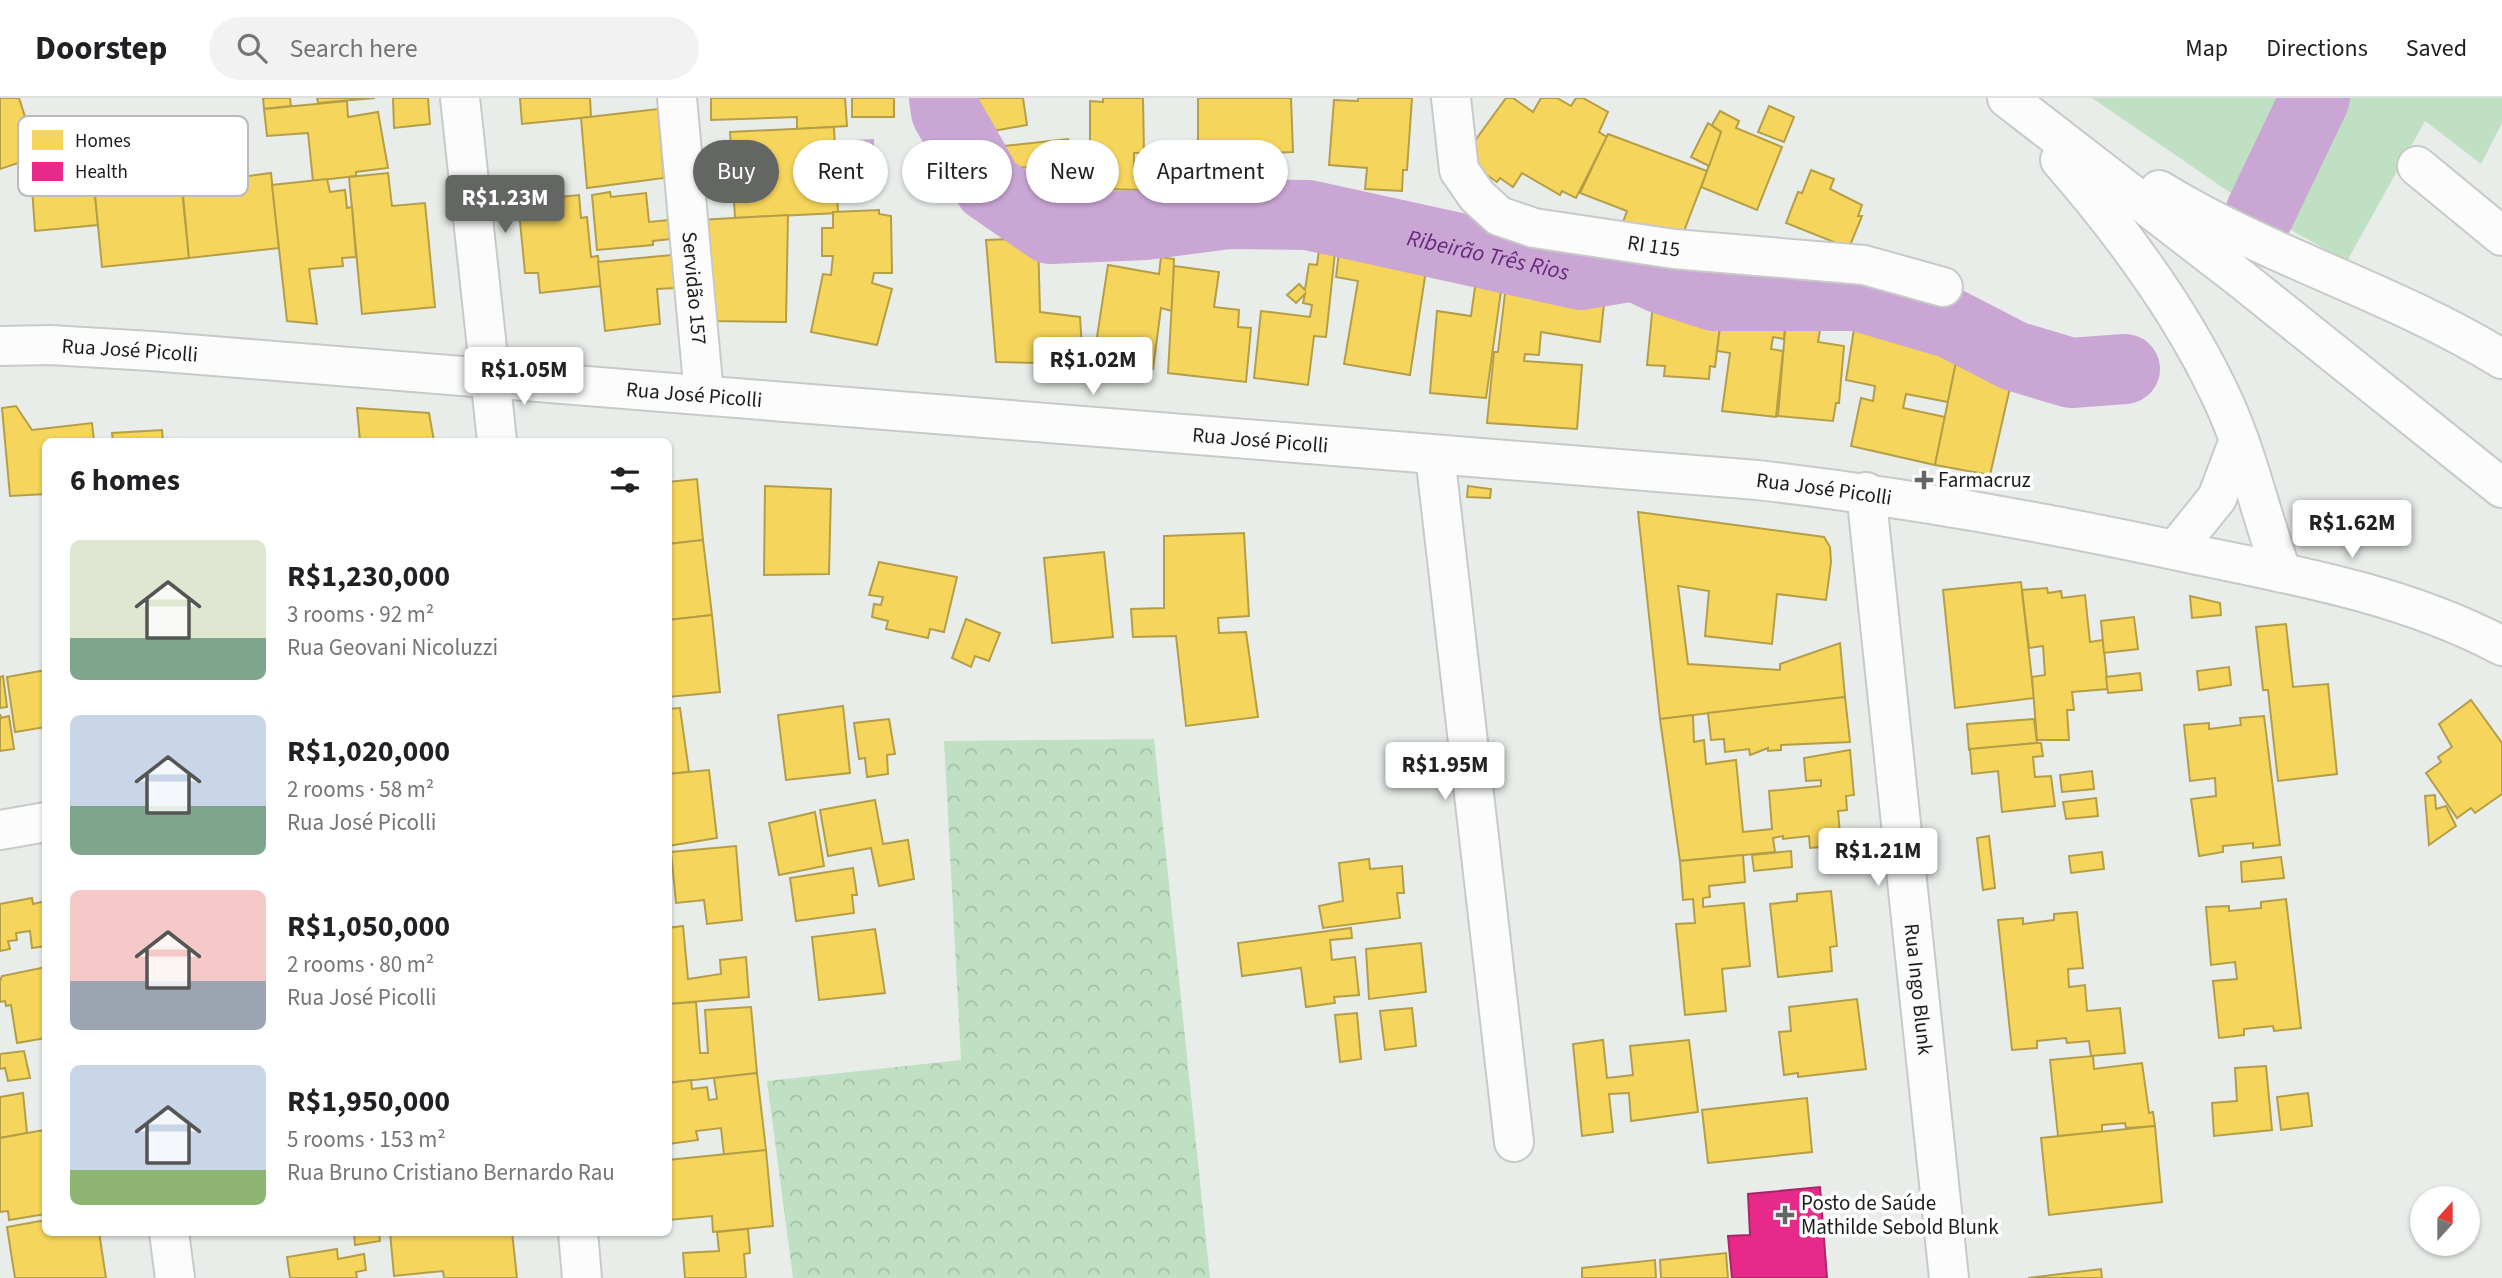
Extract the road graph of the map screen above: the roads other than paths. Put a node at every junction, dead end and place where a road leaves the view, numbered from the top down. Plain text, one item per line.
1 (460, 98) edge
2 (677, 98) edge
3 (1451, 98) edge
4 (2007, 98) edge
5 (2417, 166) dead end
6 (2502, 236) edge
7 (1943, 287) dead end
8 (0, 346) edge
9 (2502, 359) edge
10 (491, 378) junction
11 (704, 395) junction
12 (497, 438) edge
13 (2239, 440) junction
14 (1435, 455) junction
15 (2502, 488) edge
16 (1866, 492) junction
17 (2175, 550) junction
18 (2282, 573) junction
19 (2502, 646) edge
20 (42, 823) edge
21 (0, 830) edge
22 (1514, 1142) dead end
23 (170, 1236) edge
24 (578, 1236) edge
25 (175, 1278) edge
26 (582, 1278) edge
27 (1949, 1278) edge

1 - 10 main road
2 - 11 main road, Servidão 157
3 - 7 main road, RI 115
4 - 9 main road
4 - 13 main road
4 - 15 main road
5 - 6 main road
8 - 10 main road, Rua José Picolli
10 - 11 main road, Rua José Picolli
10 - 12 main road
11 - 14 main road, Rua José Picolli
13 - 17 main road
13 - 18 main road
14 - 16 main road, Rua José Picolli
14 - 22 main road
16 - 17 main road, Rua José Picolli
16 - 27 main road, Rua Ingo Blunk
17 - 18 main road, Rua José Picolli
18 - 19 main road, Rua José Picolli
20 - 21 main road
23 - 25 main road
24 - 26 main road

